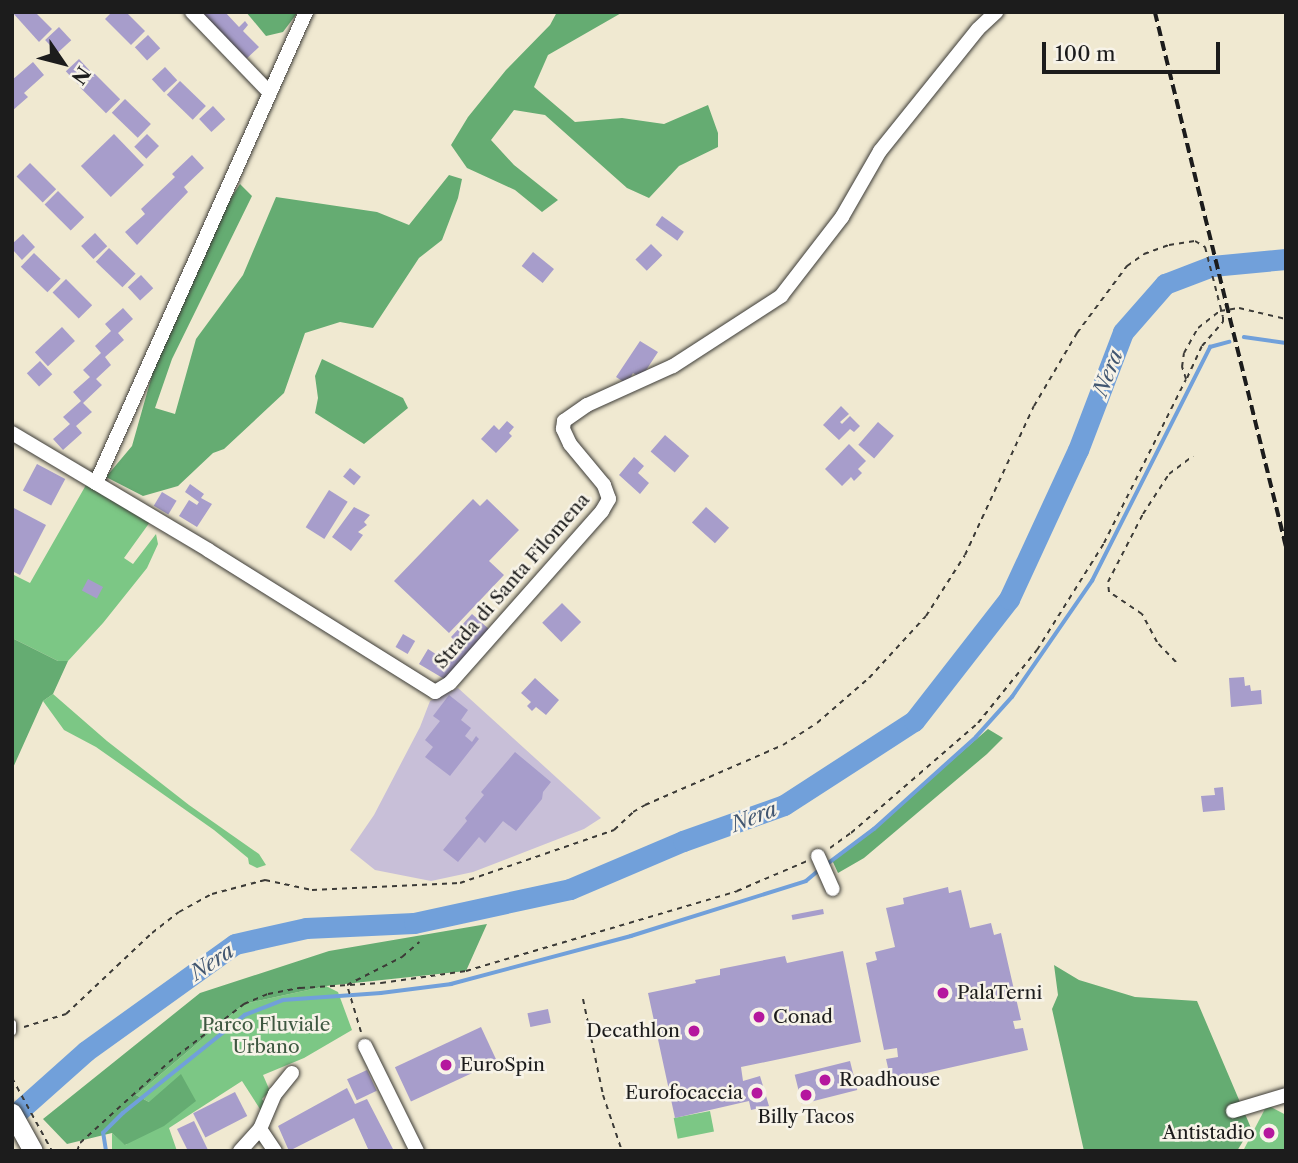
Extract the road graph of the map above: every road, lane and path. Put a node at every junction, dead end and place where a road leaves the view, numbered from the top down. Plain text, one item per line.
1 (192, 12) edge
2 (306, 12) edge
3 (996, 12) edge
4 (270, 93) junction
5 (1286, 319) edge
6 (1186, 379) junction
7 (12, 433) edge
8 (1193, 456) dead end
9 (96, 483) junction
10 (1176, 662) dead end
11 (818, 856) junction
12 (834, 890) dead end
13 (419, 942) dead end
14 (347, 985) junction
15 (583, 999) dead end
16 (13, 1028) edge
17 (365, 1046) joint
18 (292, 1073) dead end
19 (12, 1078) edge
20 (1286, 1095) edge
21 (1233, 1111) dead end
22 (12, 1113) edge
23 (260, 1129) junction
24 (33, 1151) edge
25 (52, 1151) edge
26 (77, 1151) edge
27 (240, 1151) edge
28 (275, 1151) edge
29 (417, 1151) edge
30 (622, 1151) edge

1 - 4 street
2 - 4 street
3 - 9 street, Strada di Santa Filomena
4 - 9 street
5 - 6 path
6 - 11 path
6 - 16 path, bridge
7 - 9 street, Strada di Santa Filomena
8 - 10 path
11 - 12 street
11 - 14 path
13 - 14 path
14 - 17 path
14 - 26 path
15 - 30 path
17 - 29 street
18 - 23 street
19 - 25 path
20 - 21 street
22 - 24 main road
23 - 27 street
23 - 28 street

